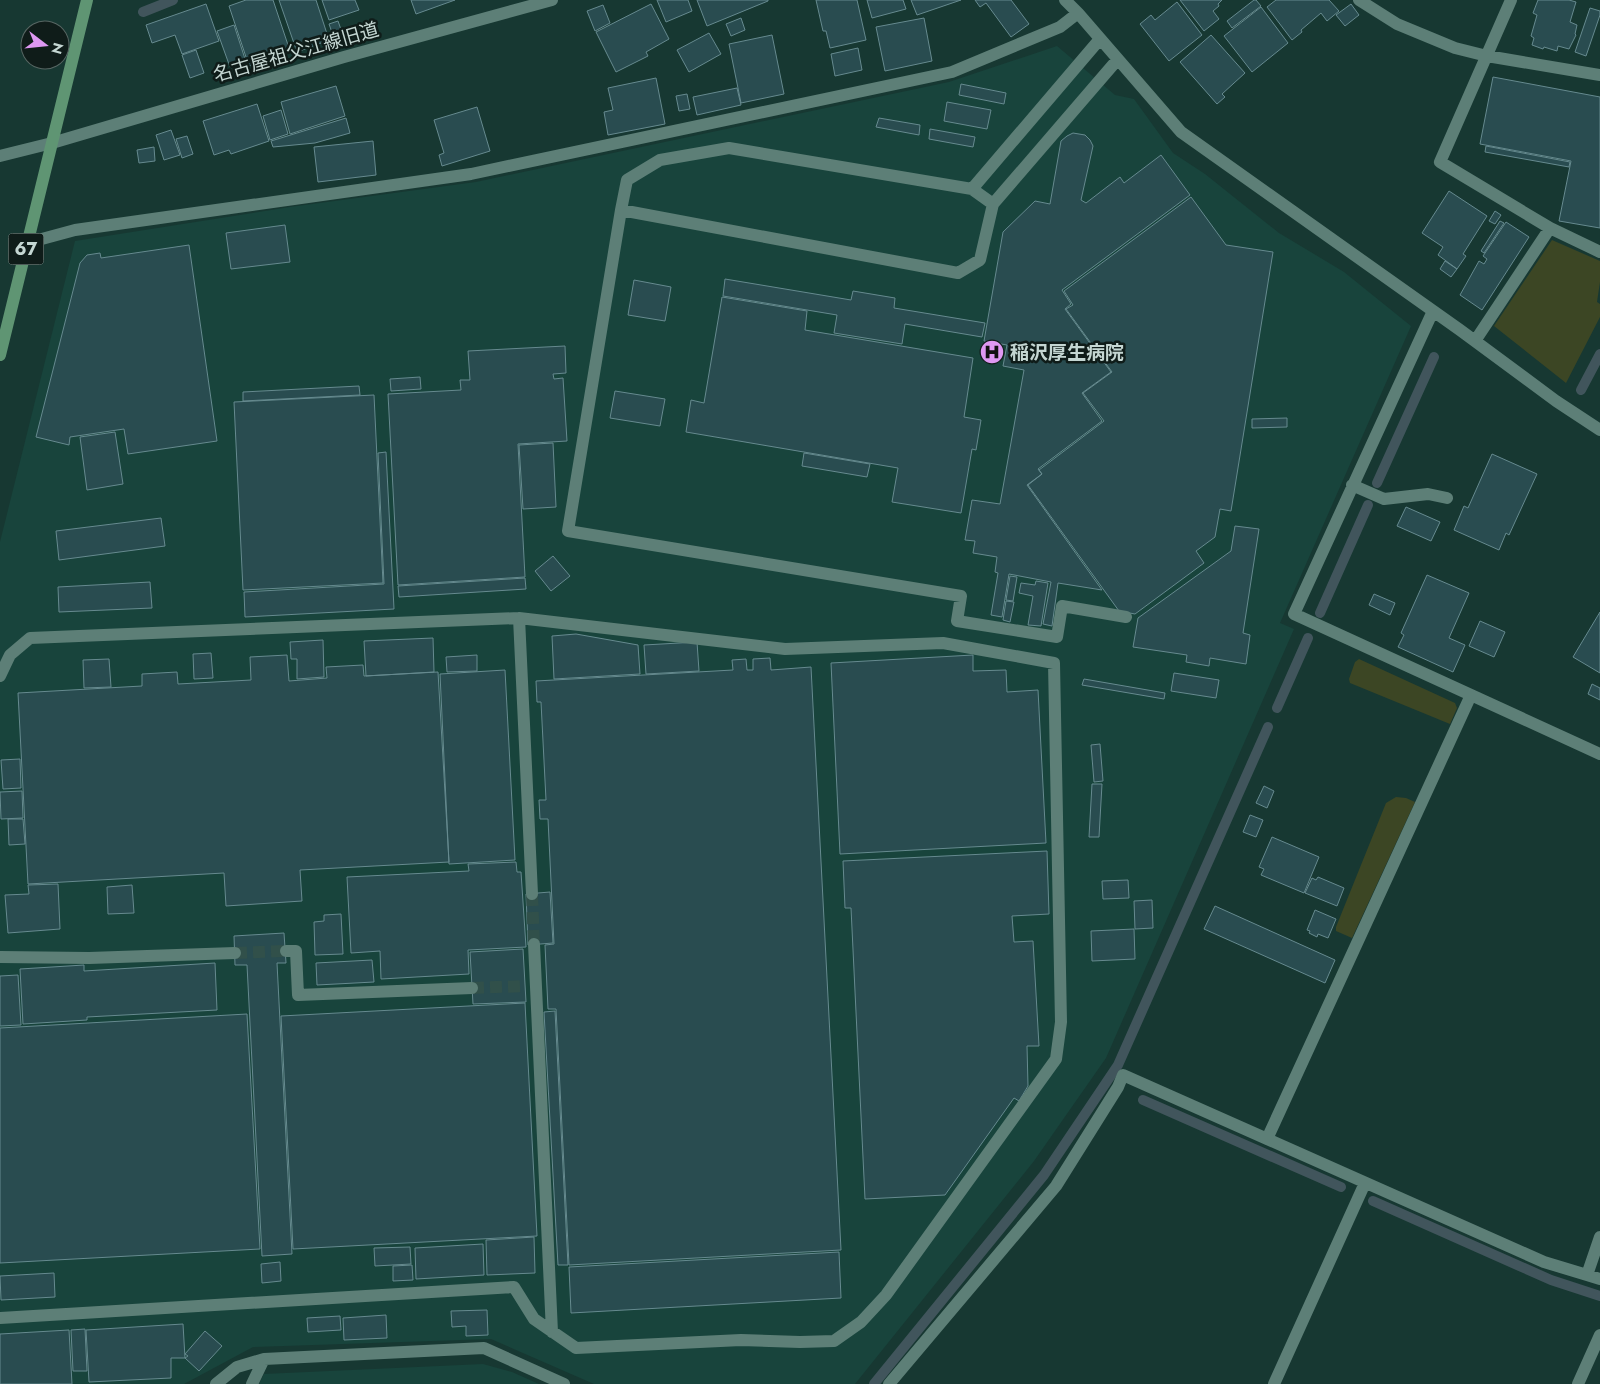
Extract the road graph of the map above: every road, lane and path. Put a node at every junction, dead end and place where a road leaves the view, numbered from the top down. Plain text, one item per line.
1 (87, 0) edge
2 (552, 0) edge
3 (1064, 0) edge
4 (1359, 0) edge
5 (1512, 0) edge
6 (1078, 13) junction
7 (1100, 39) junction
8 (1487, 56) junction
9 (1118, 59) junction
10 (1600, 75) edge
11 (52, 143) junction
12 (0, 156) edge
13 (972, 189) junction
14 (993, 204) junction
15 (622, 210) junction
16 (1550, 228) junction
17 (28, 244) junction
18 (1600, 252) edge
19 (1433, 310) junction
20 (1475, 341) junction
21 (0, 352) edge
22 (1600, 430) edge
23 (1352, 485) junction
24 (1447, 498) dead end
25 (1126, 616) dead end
26 (519, 618) junction
27 (0, 676) edge
28 (1471, 695) junction
29 (1600, 754) edge
30 (532, 894) tunnel mouth
31 (534, 944) tunnel mouth
32 (286, 951) dead end
33 (234, 953) tunnel mouth
34 (0, 957) edge
35 (472, 988) tunnel mouth
36 (1266, 1139) junction
37 (1365, 1183) junction
38 (1600, 1237) edge
39 (1587, 1275) junction
40 (1600, 1279) edge
41 (0, 1318) edge
42 (552, 1332) junction
43 (1600, 1335) edge
44 (264, 1359) junction
45 (216, 1384) edge
46 (252, 1384) edge
47 (564, 1384) edge
48 (889, 1384) edge
49 (1274, 1384) edge
50 (1578, 1384) edge

1 - 11 main road, 67
2 - 11 street, 名古屋祖父江線旧道
3 - 6 street
4 - 8 street
5 - 8 street
6 - 7 street
6 - 17 street
7 - 9 street
7 - 13 street
8 - 10 street
8 - 16 street
9 - 14 street
9 - 19 street
11 - 12 street, 名古屋祖父江線旧道
11 - 17 main road, 67
13 - 14 street
13 - 15 street
14 - 15 street
15 - 25 street
16 - 18 street
16 - 20 street
17 - 21 main road, 67
19 - 20 street
19 - 23 street
20 - 22 street
23 - 24 street
23 - 28 street
26 - 27 street
26 - 30 street
26 - 42 street
28 - 29 street
28 - 36 street
31 - 42 street
32 - 35 street
33 - 34 street
36 - 37 street
36 - 48 street
37 - 39 street
37 - 49 street
38 - 39 street
39 - 40 street
41 - 42 street
43 - 50 street
44 - 45 street
44 - 46 street
44 - 47 street

